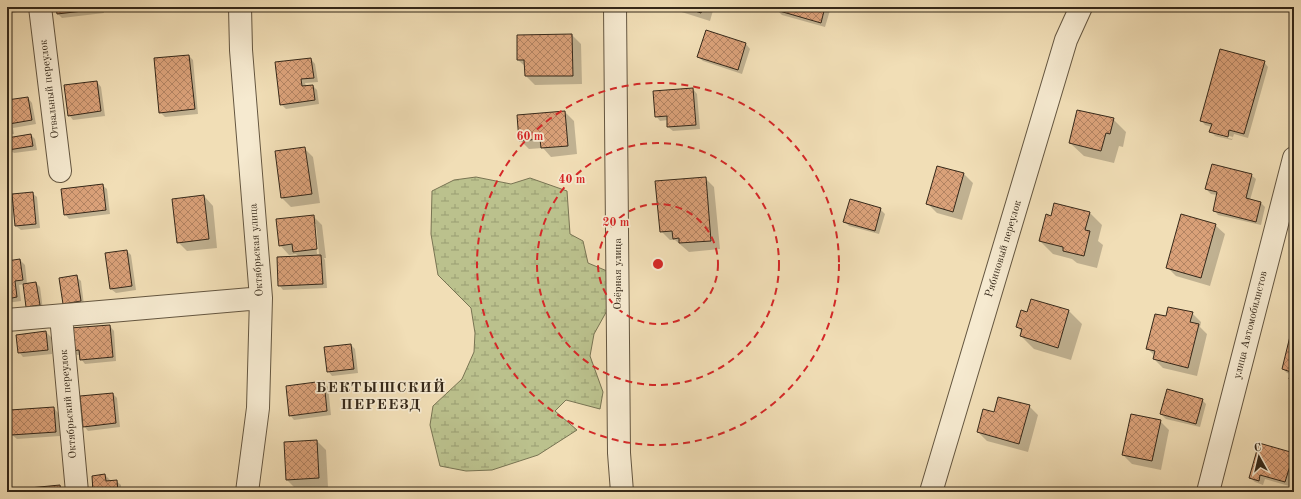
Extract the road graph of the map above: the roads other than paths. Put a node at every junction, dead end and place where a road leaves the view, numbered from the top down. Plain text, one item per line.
1 (40, 7) edge
2 (240, 7) edge
3 (615, 7) edge
4 (1081, 7) edge
5 (1294, 158) edge
6 (60, 171) dead end
7 (261, 298) junction
8 (61, 316) junction
9 (7, 320) edge
10 (77, 492) edge
11 (247, 492) edge
12 (622, 492) edge
13 (931, 492) edge
14 (1208, 492) edge

1 - 6 street, Отвальный переулок
2 - 7 street, Октябрьская улица
3 - 12 street, Озёрная улица
4 - 13 street, Рябиновый переулок
5 - 14 street, улица Автомобилистов
7 - 8 street
7 - 11 street, Октябрьская улица
8 - 9 street
8 - 10 street, Октябрьский переулок

